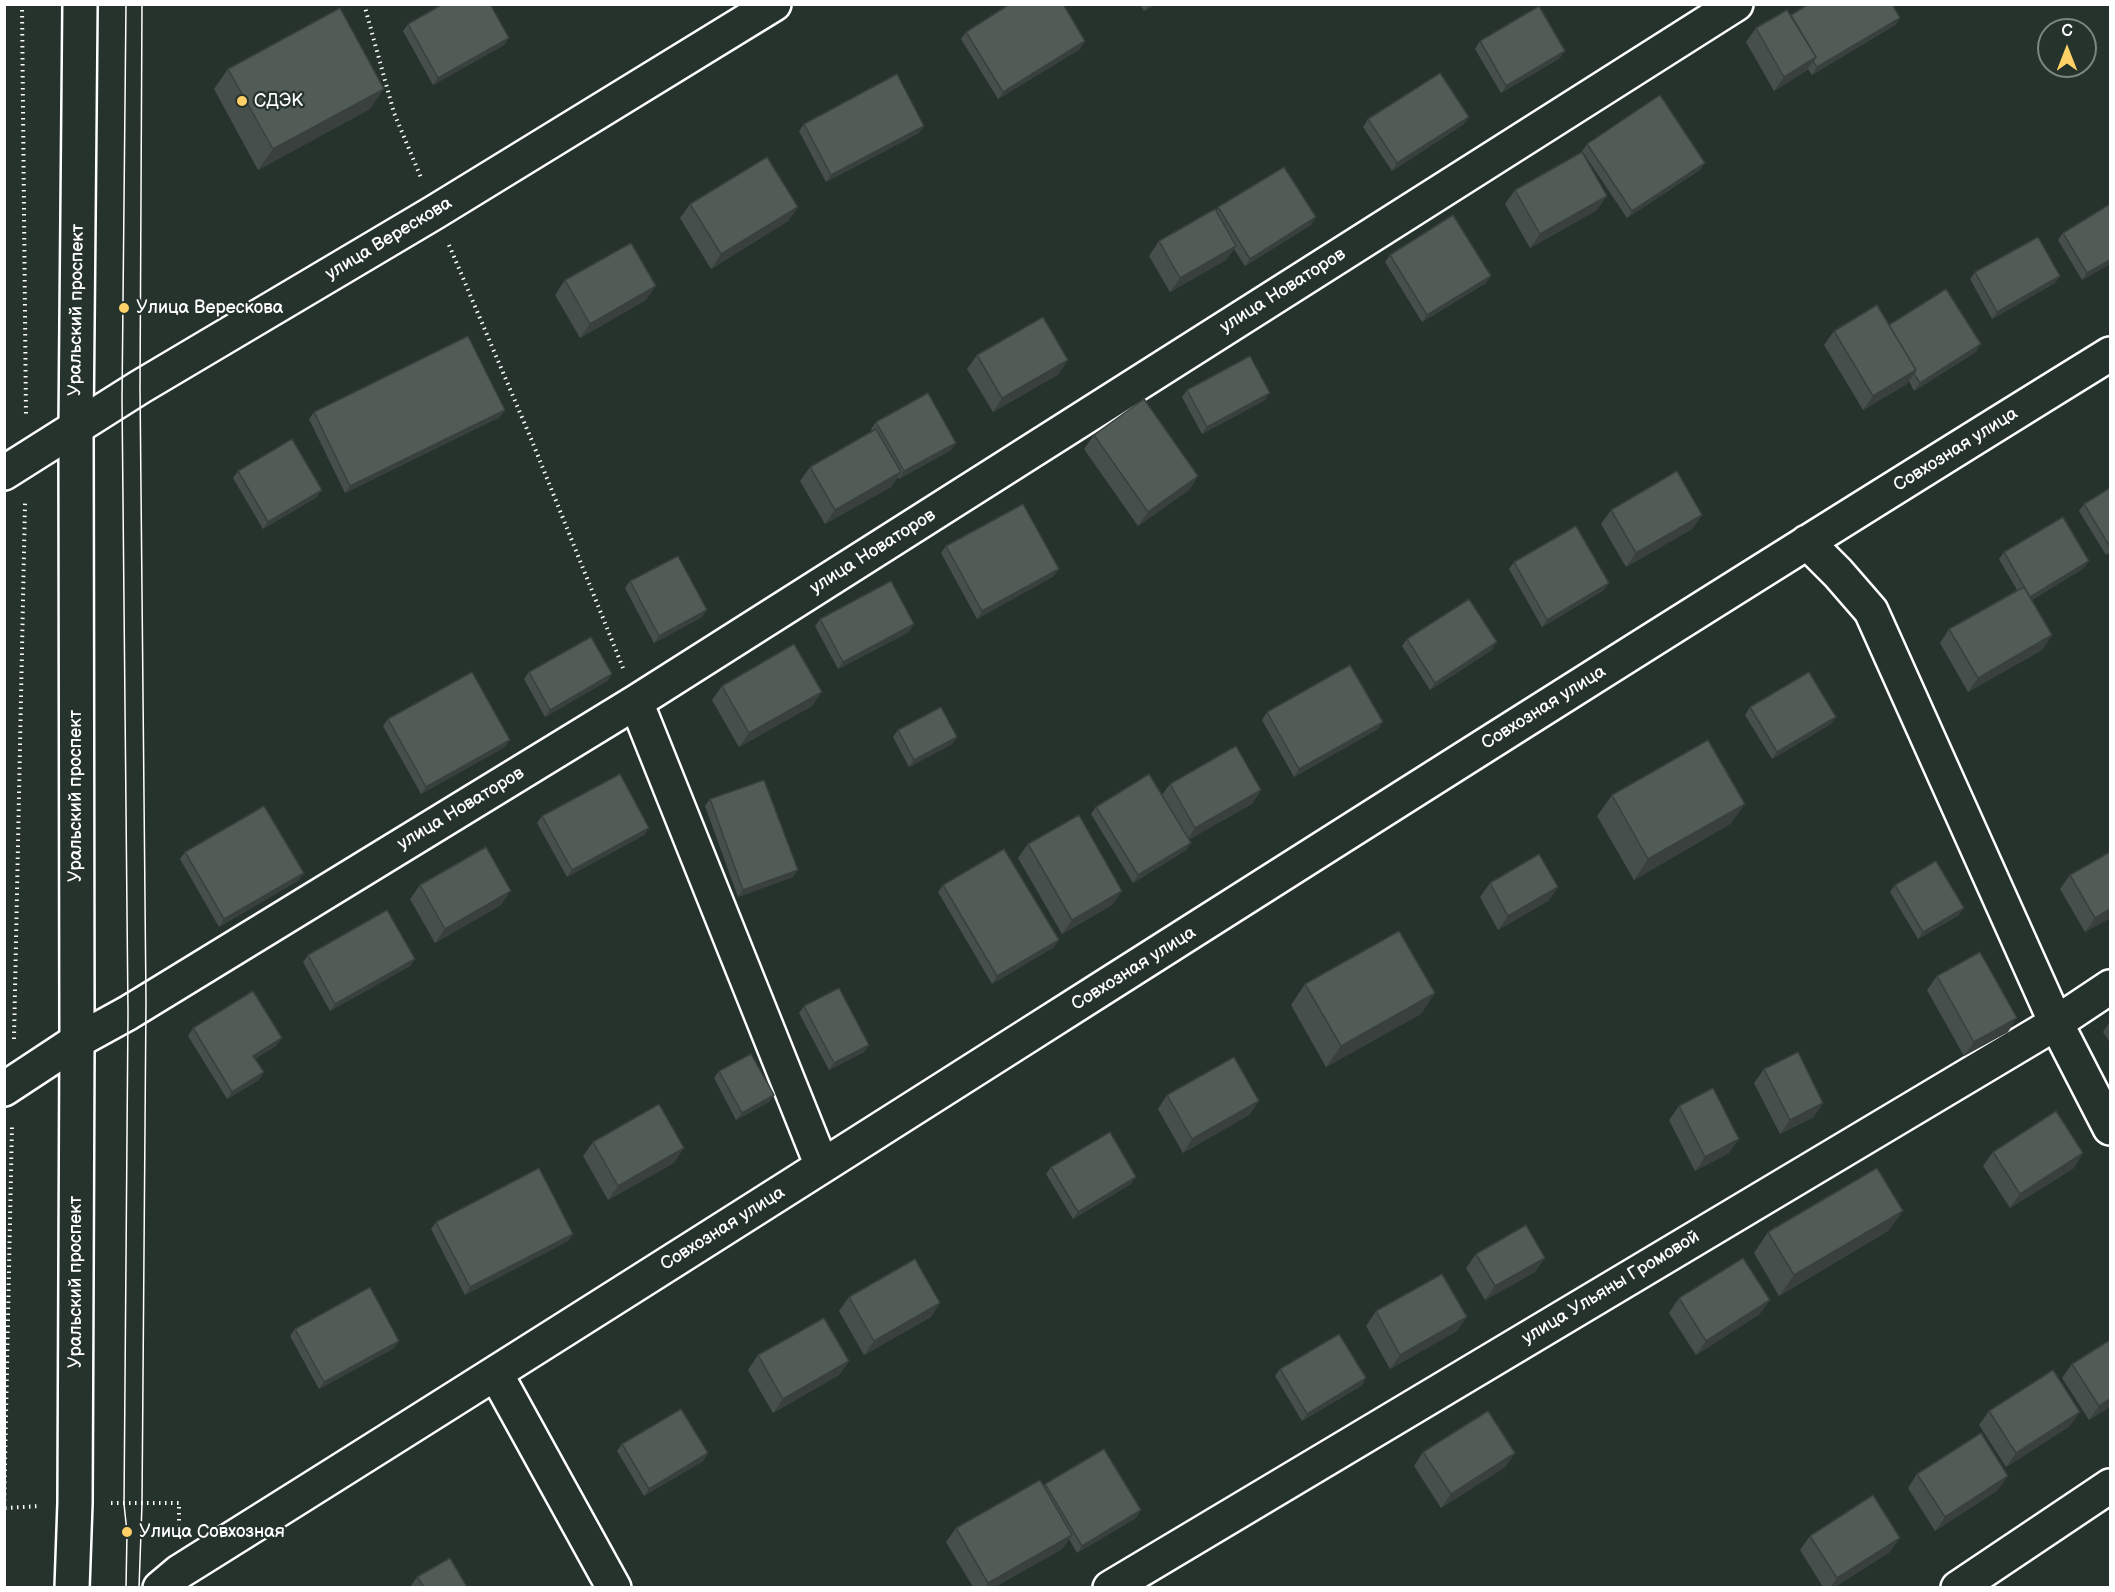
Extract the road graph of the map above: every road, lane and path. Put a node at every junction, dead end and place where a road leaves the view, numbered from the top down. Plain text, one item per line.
1 (21, 4) edge
2 (80, 4) edge
3 (364, 4) edge
4 (774, 4) edge
5 (1736, 4) edge
6 (435, 212) junction
7 (2110, 354) edge
8 (76, 429) junction
9 (15, 466) edge
10 (1807, 542) junction
11 (636, 702) junction
12 (2110, 987) edge
13 (2056, 1023) junction
14 (77, 1041) junction
15 (9, 1087) edge
16 (2110, 1128) edge
17 (822, 1166) junction
18 (496, 1374) junction
19 (2110, 1486) edge
20 (75, 1503) junction
21 (5, 1508) edge
22 (4, 1513) edge
23 (169, 1580) edge
24 (72, 1587) edge
25 (614, 1587) edge
26 (1110, 1587) edge
27 (1958, 1587) edge

1 - 9 path
2 - 8 street, Уральский проспект
3 - 6 path
4 - 6 street, улица Верескова
5 - 11 street, улица Новаторов
6 - 8 street, улица Верескова
6 - 11 path
7 - 10 street, Совхозная улица
8 - 9 street, улица Верескова
8 - 14 street, Уральский проспект
9 - 15 path
10 - 13 street
10 - 17 street, Совхозная улица
11 - 14 street, улица Новаторов
11 - 17 street
12 - 13 street, улица Ульяны Громовой
13 - 16 street
13 - 26 street, улица Ульяны Громовой
14 - 15 street, улица Новаторов
14 - 20 street, Уральский проспект
15 - 21 path
17 - 18 street, Совхозная улица
18 - 23 street, Совхозная улица
18 - 25 street
19 - 27 street
20 - 21 path
20 - 23 path
20 - 24 street, Уральский проспект
21 - 22 path

